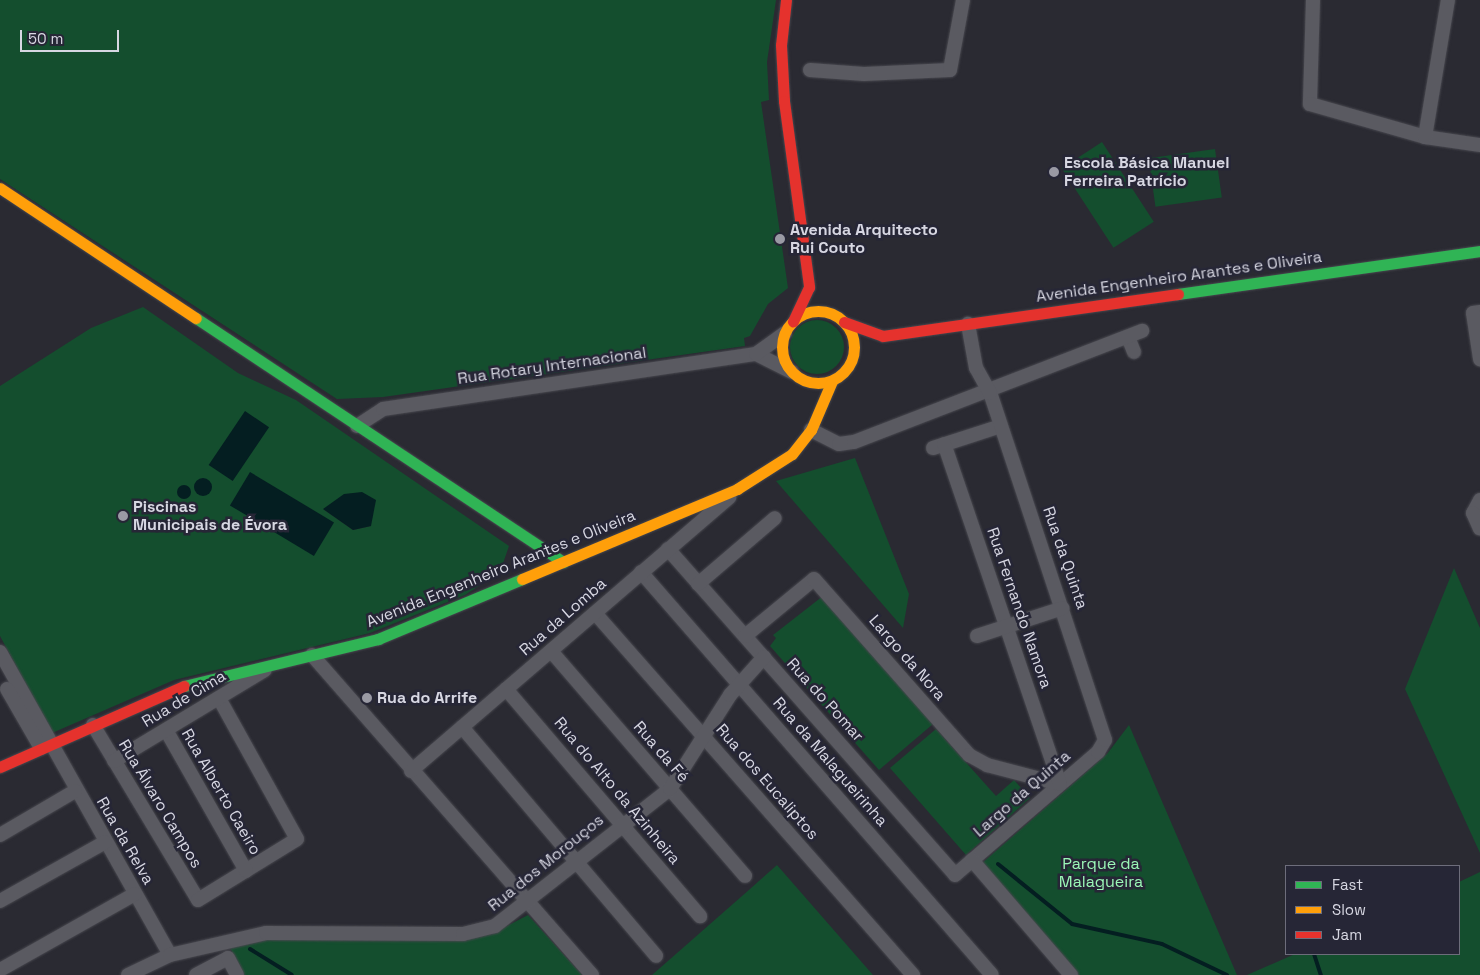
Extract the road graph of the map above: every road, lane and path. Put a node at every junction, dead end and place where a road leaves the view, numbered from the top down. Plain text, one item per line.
1 (786, 0) edge
2 (964, 0) edge
3 (1313, 0) edge
4 (1448, 0) edge
5 (810, 70) dead end
6 (1425, 137) junction
7 (1480, 144) edge
8 (0, 188) edge
9 (1480, 251) edge
10 (809, 286) junction
11 (1476, 313) edge
12 (833, 314) junction
13 (844, 322) junction
14 (968, 324) junction
15 (789, 327) junction
16 (1142, 331) dead end
17 (882, 336) junction
18 (1128, 337) junction
19 (1134, 352) dead end
20 (756, 354) junction
21 (1480, 359) edge
22 (852, 361) junction
23 (798, 376) junction
24 (832, 381) junction
25 (990, 393) junction
26 (818, 416) junction
27 (357, 426) junction
28 (1001, 426) junction
29 (811, 430) junction
30 (738, 489) junction
31 (1480, 500) edge
32 (775, 518) dead end
33 (1480, 529) edge
34 (668, 549) junction
35 (563, 562) junction
36 (641, 572) junction
37 (698, 584) junction
38 (1064, 608) junction
39 (595, 613) junction
40 (1006, 627) junction
41 (745, 636) junction
42 (977, 636) dead end
43 (551, 651) junction
44 (0, 652) edge
45 (312, 655) junction
46 (764, 657) junction
47 (272, 666) junction
48 (739, 684) junction
49 (8, 688) edge
50 (506, 689) junction
51 (219, 698) junction
52 (93, 725) junction
53 (462, 727) junction
54 (166, 730) junction
55 (1105, 734) joint
56 (704, 737) junction
57 (45, 747) junction
58 (114, 761) junction
59 (0, 767) edge
60 (411, 771) junction
61 (1060, 784) junction
62 (670, 789) junction
63 (75, 791) junction
64 (622, 825) junction
65 (0, 835) edge
66 (105, 842) junction
67 (972, 860) junction
68 (575, 861) junction
69 (246, 871) junction
70 (955, 875) joint
71 (745, 876) dead end
72 (135, 894) junction
73 (0, 902) edge
74 (527, 903) junction
75 (700, 916) dead end
76 (170, 955) junction
77 (656, 956) dead end
78 (0, 970) edge
79 (128, 975) edge
80 (196, 975) edge
81 (237, 975) edge
82 (592, 975) edge
83 (913, 975) edge
84 (992, 975) edge
85 (1071, 975) edge

1 - 10 street
2 - 5 street
3 - 6 street
4 - 6 street
6 - 7 street
8 - 27 street
9 - 14 street, Avenida Engenheiro Arantes e Oliveira
10 - 12 street
10 - 15 street
11 - 21 street
12 - 13 street
12 - 15 street
13 - 17 street, Avenida Engenheiro Arantes e Oliveira
13 - 22 street
14 - 17 street, Avenida Engenheiro Arantes e Oliveira
14 - 25 street, Rua da Quinta
15 - 20 street, Rua Rotary Internacional
15 - 23 street
16 - 18 street
17 - 22 street
18 - 19 street
18 - 25 street
20 - 23 street
20 - 27 street, Rua Rotary Internacional
22 - 24 street
23 - 24 street
23 - 26 street
24 - 26 street, Avenida Engenheiro Arantes e Oliveira
25 - 28 street, Rua da Quinta
25 - 29 street
26 - 29 street, Avenida Engenheiro Arantes e Oliveira
27 - 35 street
28 - 38 street, Rua da Quinta
28 - 40 street, Rua Fernando Namora
29 - 30 street, Avenida Engenheiro Arantes e Oliveira
30 - 34 street, Rua da Lomba
30 - 35 street, Avenida Engenheiro Arantes e Oliveira
31 - 33 street
32 - 37 street
34 - 36 street, Rua da Lomba
34 - 37 street, Rua do Pomar
35 - 45 street, Avenida Engenheiro Arantes e Oliveira
36 - 39 street, Rua da Lomba
36 - 48 street, Rua da Malagueirinha
37 - 41 street, Rua do Pomar
38 - 40 street
38 - 55 street, Rua da Quinta
39 - 43 street, Rua da Lomba
39 - 56 street, Rua dos Eucaliptos
40 - 42 street
40 - 61 street, Rua Fernando Namora
41 - 46 street, Rua do Pomar
41 - 61 street, Largo da Nora
43 - 50 street, Rua da Lomba
43 - 62 street, Rua da Fé
44 - 49 street, Rua da Relva
45 - 47 street, Avenida Engenheiro Arantes e Oliveira
45 - 60 street
46 - 48 street, Rua dos Morouços
46 - 70 street, Rua do Pomar
47 - 51 street, Rua de Cima
47 - 52 street, Avenida Engenheiro Arantes e Oliveira
48 - 56 street, Rua dos Morouços
48 - 84 street, Rua da Malagueirinha
49 - 57 street, Rua da Relva
50 - 53 street, Rua da Lomba
50 - 64 street, Rua do Alto da Azinheira
51 - 54 street, Rua de Cima
51 - 69 street
52 - 57 street, Avenida Engenheiro Arantes e Oliveira
52 - 58 street, Rua Álvaro Campos
53 - 60 street, Rua da Lomba
53 - 68 street
54 - 58 street, Rua de Cima
54 - 69 street, Rua Alberto Caeiro
55 - 61 street, Largo da Quinta
56 - 62 street, Rua dos Morouços
56 - 83 street, Rua dos Eucaliptos
57 - 59 street, Avenida Engenheiro Arantes e Oliveira
57 - 63 street, Rua da Relva
58 - 69 street, Rua Álvaro Campos
60 - 74 street
61 - 67 street, Largo da Quinta
62 - 64 street, Rua dos Morouços
62 - 71 street, Rua da Fé
63 - 65 street
63 - 66 street, Rua da Relva
64 - 68 street, Rua dos Morouços
64 - 75 street, Rua do Alto da Azinheira
66 - 72 street, Rua da Relva
66 - 73 street
67 - 70 street, Largo da Quinta
67 - 85 street
68 - 74 street, Rua dos Morouços
68 - 77 street
72 - 76 street, Rua da Relva
72 - 78 street
74 - 76 street, Rua dos Morouços
74 - 82 street
76 - 79 street, Rua dos Morouços
80 - 81 street

